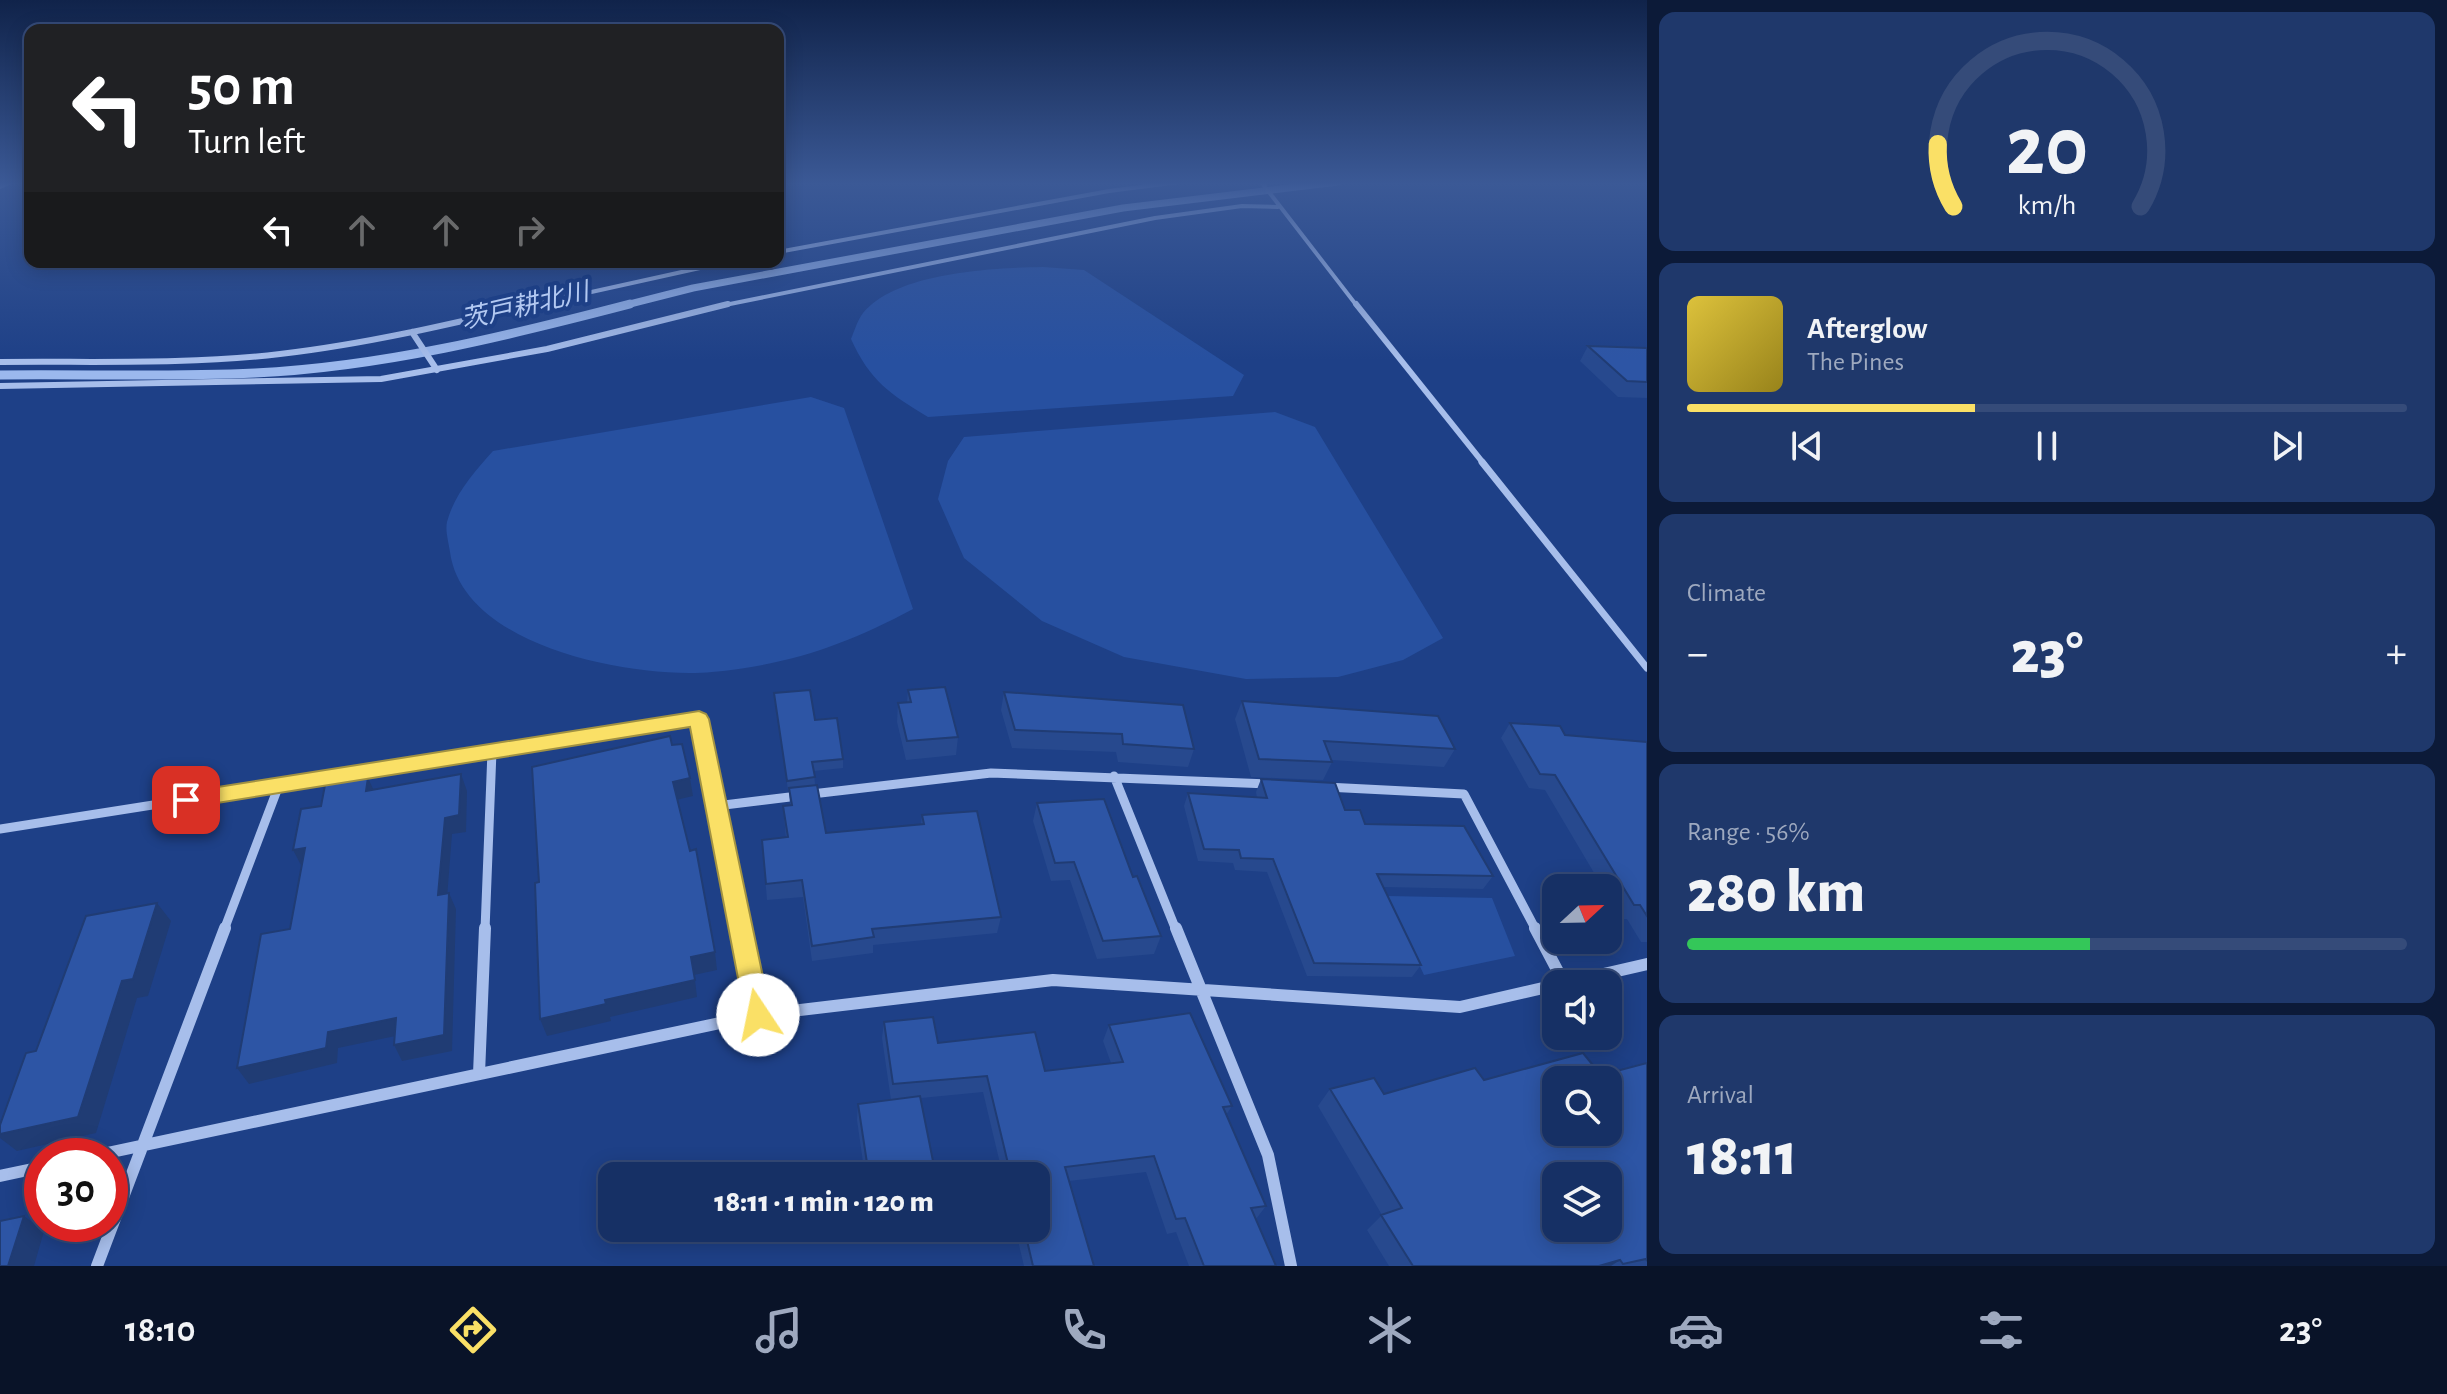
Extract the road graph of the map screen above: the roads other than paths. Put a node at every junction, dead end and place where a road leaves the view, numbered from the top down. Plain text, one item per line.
1 (837, 241) edge
2 (1040, 241) edge
3 (1305, 241) edge
4 (784, 251) edge
5 (700, 268) edge
6 (412, 332) junction
7 (0, 362) edge
8 (437, 370) junction
9 (0, 386) edge
10 (1646, 666) edge
11 (492, 751) junction
12 (1114, 776) junction
13 (279, 785) junction
14 (1273, 785) edge
15 (1321, 787) edge
16 (716, 806) junction
17 (0, 829) edge
18 (1647, 964) edge
19 (1557, 970) edge
20 (1617, 970) edge
21 (1542, 986) edge
22 (1201, 991) junction
23 (758, 1015) junction
24 (479, 1074) junction
25 (145, 1145) junction
26 (128, 1149) edge
27 (24, 1171) edge
28 (0, 1176) edge
29 (97, 1266) edge
30 (1291, 1266) edge

1 - 4 street
2 - 8 street
3 - 10 street
5 - 6 street
6 - 7 street
6 - 8 street
8 - 9 street
11 - 13 street
11 - 16 street
11 - 24 street
12 - 14 street
12 - 16 street
12 - 22 street
13 - 17 street
13 - 25 street
15 - 19 street
16 - 23 street
18 - 20 street
21 - 22 street
22 - 23 street
22 - 30 street
23 - 24 street
24 - 25 street
25 - 26 street
25 - 29 street
27 - 28 street

